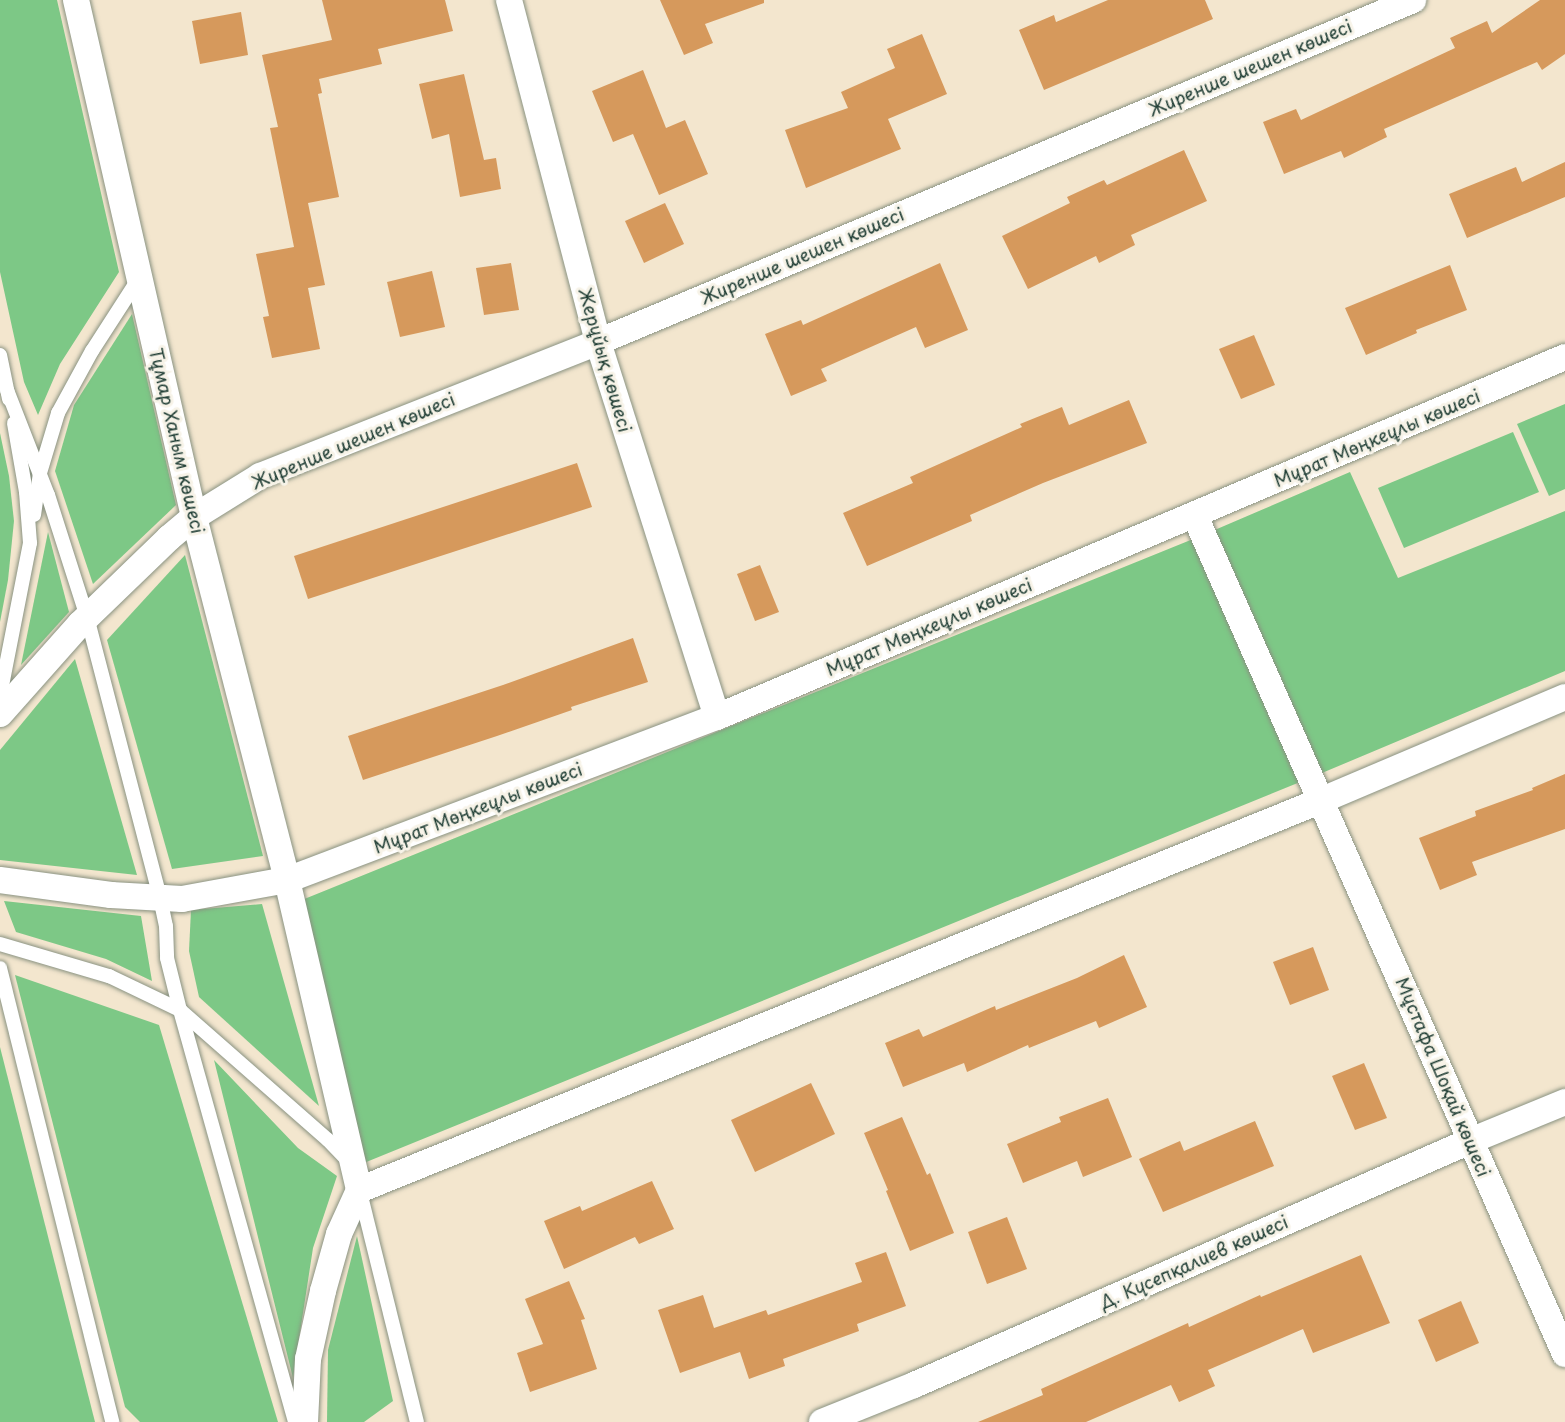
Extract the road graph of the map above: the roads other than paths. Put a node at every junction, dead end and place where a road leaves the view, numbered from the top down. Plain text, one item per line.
1 (76, 0) edge
2 (510, 0) edge
3 (1413, 0) edge
4 (139, 277) junction
5 (598, 342) junction
6 (0, 355) edge
7 (1565, 357) edge
8 (7, 390) junction
9 (40, 473) junction
10 (1195, 516) junction
11 (194, 517) junction
12 (30, 543) junction
13 (87, 617) junction
14 (0, 696) edge
15 (1565, 698) edge
16 (0, 714) edge
17 (717, 717) junction
18 (1320, 801) junction
19 (0, 880) edge
20 (287, 880) junction
21 (160, 898) junction
22 (0, 944) edge
23 (0, 968) edge
24 (180, 1010) junction
25 (1565, 1102) edge
26 (1470, 1141) junction
27 (357, 1179) junction
28 (1565, 1354) edge
29 (412, 1420) edge
30 (112, 1421) edge
31 (295, 1422) edge
32 (305, 1422) edge
33 (822, 1422) edge

1 - 4 street, Тұмар Ханым көшесі
2 - 5 street, Жерұйық көшесі
3 - 5 street, Жиренше шешен көшесі
4 - 9 lane
4 - 11 street, Тұмар Ханым көшесі
5 - 11 street, Жиренше шешен көшесі
5 - 17 street, Жерұйық көшесі
6 - 8 lane
7 - 10 street, Мұрат Мөңкеұлы көшесі
8 - 9 lane
8 - 12 lane
9 - 12 lane
9 - 13 lane
10 - 17 street, Мұрат Мөңкеұлы көшесі
10 - 18 street, Мұстафа Шоқай көшесі
11 - 13 street, Жиренше шешен көшесі
11 - 20 street, Тұмар Ханым көшесі
12 - 14 lane
13 - 16 street, Жиренше шешен көшесі
13 - 21 lane
15 - 18 street
17 - 20 street, Мұрат Мөңкеұлы көшесі
18 - 26 street, Мұстафа Шоқай көшесі
18 - 27 street
19 - 21 street, Мұрат Мөңкеұлы көшесі
20 - 21 street, Мұрат Мөңкеұлы көшесі
20 - 27 street, Тұмар Ханым көшесі
21 - 24 lane
22 - 24 lane
23 - 30 lane
24 - 27 lane
24 - 31 lane
25 - 26 street, Д. Күсепқалиев көшесі
26 - 28 street, Мұстафа Шоқай көшесі
26 - 33 street, Д. Күсепқалиев көшесі
27 - 29 lane
27 - 32 street

